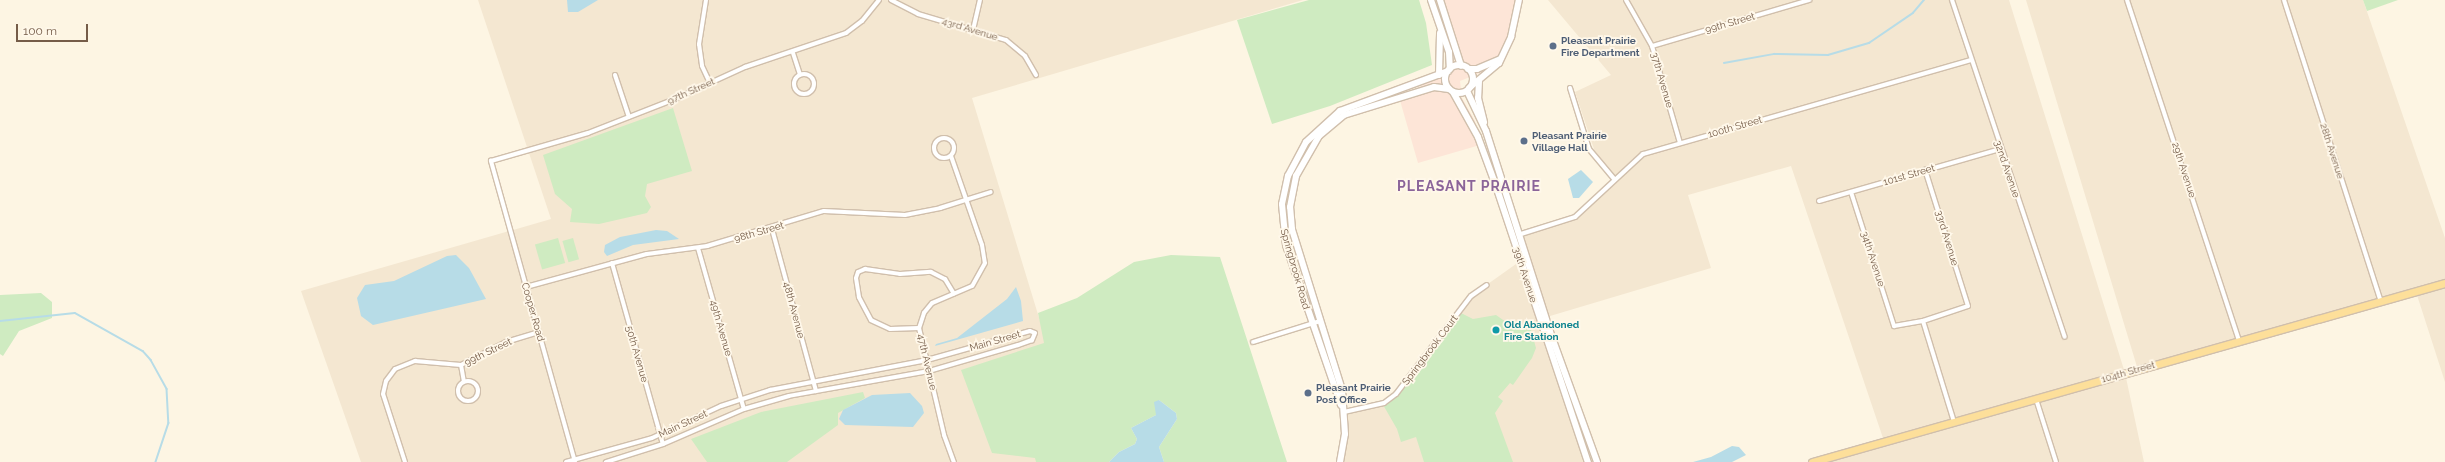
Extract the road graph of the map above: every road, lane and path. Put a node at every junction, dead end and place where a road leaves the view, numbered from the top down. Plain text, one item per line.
1 (706, 0) edge
2 (879, 0) edge
3 (891, 0) edge
4 (980, 0) edge
5 (1431, 0) edge
6 (1440, 0) edge
7 (1519, 0) edge
8 (1626, 0) edge
9 (1809, 0) edge
10 (1952, 0) edge
11 (2127, 0) edge
12 (2284, 0) edge
13 (972, 30) junction
14 (1440, 30) junction
15 (1652, 46) junction
16 (792, 53) junction
17 (1500, 59) junction
18 (1971, 60) junction
19 (1461, 66) junction
20 (1468, 69) junction
21 (1449, 70) junction
22 (615, 75) dead end
23 (800, 75) junction
24 (1036, 75) dead end
25 (1439, 75) junction
26 (1479, 82) junction
27 (710, 83) junction
28 (1570, 88) dead end
29 (1468, 89) junction
30 (1451, 90) junction
31 (629, 117) junction
32 (1486, 131) junction
33 (1680, 143) junction
34 (2000, 149) junction
35 (951, 156) junction
36 (491, 161) joint
37 (1925, 170) junction
38 (1614, 180) junction
39 (991, 192) dead end
40 (1851, 192) junction
41 (967, 200) junction
42 (1819, 201) dead end
43 (772, 229) junction
44 (1521, 234) junction
45 (698, 248) junction
46 (612, 263) junction
47 (2445, 283) edge
48 (1487, 285) dead end
49 (526, 287) junction
50 (954, 294) junction
51 (2381, 302) junction
52 (1320, 321) junction
53 (1923, 321) junction
54 (1311, 324) junction
55 (919, 328) junction
56 (538, 332) junction
57 (2065, 337) dead end
58 (2239, 341) junction
59 (1253, 342) dead end
60 (927, 360) junction
61 (461, 365) junction
62 (929, 372) junction
63 (814, 381) junction
64 (464, 382) junction
65 (816, 391) junction
66 (2036, 398) junction
67 (741, 399) junction
68 (744, 408) junction
69 (1344, 412) junction
70 (1954, 422) junction
71 (660, 434) junction
72 (1589, 442) junction
73 (663, 444) junction
74 (1582, 444) junction
75 (575, 461) edge
76 (405, 462) edge
77 (566, 462) edge
78 (606, 462) edge
79 (954, 462) edge
80 (1340, 462) edge
81 (1588, 462) edge
82 (1597, 462) edge
83 (1812, 462) edge
84 (2056, 462) edge

1 - 27 street
2 - 16 street, 97th Street
3 - 13 street, 43rd Avenue
4 - 13 street
5 - 14 main road
6 - 19 main road
7 - 17 main road
8 - 15 street, 37th Avenue
9 - 15 street, 99th Street
10 - 18 street, 32nd Avenue
11 - 58 street, 29th Avenue
12 - 51 street, 28th Avenue
13 - 24 street, 43rd Avenue
14 - 21 main road
14 - 25 main road
15 - 33 street, 37th Avenue
16 - 23 street
16 - 27 street, 97th Street
17 - 20 main road
17 - 26 main road
18 - 33 street, 100th Street
18 - 34 street, 32nd Avenue
19 - 20 main road
19 - 21 main road
20 - 29 main road
21 - 25 main road, Springbrook Road
21 - 30 main road
22 - 31 street
23 - 23 street
25 - 54 main road, Springbrook Road
26 - 29 main road
26 - 32 main road
27 - 31 street, 97th Street
28 - 38 street
29 - 30 main road
29 - 32 main road, 39th Avenue
30 - 52 main road, Springbrook Road
30 - 74 main road, 39th Avenue
31 - 36 street, 97th Street
32 - 44 main road, 39th Avenue
33 - 38 street, 100th Street
34 - 37 street, 101st Street
34 - 57 street, 32nd Avenue
35 - 35 street, 47th Avenue
35 - 41 street, 47th Avenue
36 - 49 street, Cooper Road
37 - 40 street, 101st Street
37 - 53 street, 33rd Avenue
38 - 44 street, 100th Street
39 - 41 street, 98th Street
40 - 42 street, 101st Street
40 - 53 street, 34th Avenue
41 - 43 street, 98th Street
41 - 50 street, 47th Avenue
43 - 45 street, 98th Street
43 - 63 street, 48th Avenue
44 - 72 main road, 39th Avenue
45 - 46 street, 98th Street
45 - 67 street, 49th Avenue
46 - 49 street, 98th Street
46 - 71 street, 50th Avenue
47 - 51 main road, 104th Street
48 - 69 street, Springbrook Court
49 - 56 street, Cooper Road
50 - 55 street, 47th Avenue
50 - 55 street
51 - 58 main road, 104th Street
52 - 54 street
52 - 69 main road, Springbrook Road
53 - 70 street
54 - 59 street
54 - 69 main road, Springbrook Road
55 - 60 street, 47th Avenue
56 - 61 street, 99th Street
56 - 75 street, Cooper Road
58 - 66 main road, 104th Street
60 - 62 street, 47th Avenue
60 - 62 street, Main Street
60 - 63 street, Main Street
61 - 64 street
61 - 76 street, 99th Street
62 - 65 street, Main Street
62 - 79 street, 47th Avenue
63 - 65 street, 48th Avenue
63 - 67 street, Main Street
64 - 64 street
65 - 68 street, Main Street
66 - 70 main road, 104th Street
66 - 84 street
67 - 68 street, 49th Avenue
67 - 71 street, Main Street
68 - 73 street, Main Street
69 - 80 main road, Springbrook Road
70 - 83 main road, 104th Street
71 - 73 street, 50th Avenue
71 - 75 street, Main Street
72 - 74 main road
72 - 82 main road, 39th Avenue
73 - 78 street, Main Street
74 - 81 main road, 39th Avenue
75 - 77 street, Main Street

